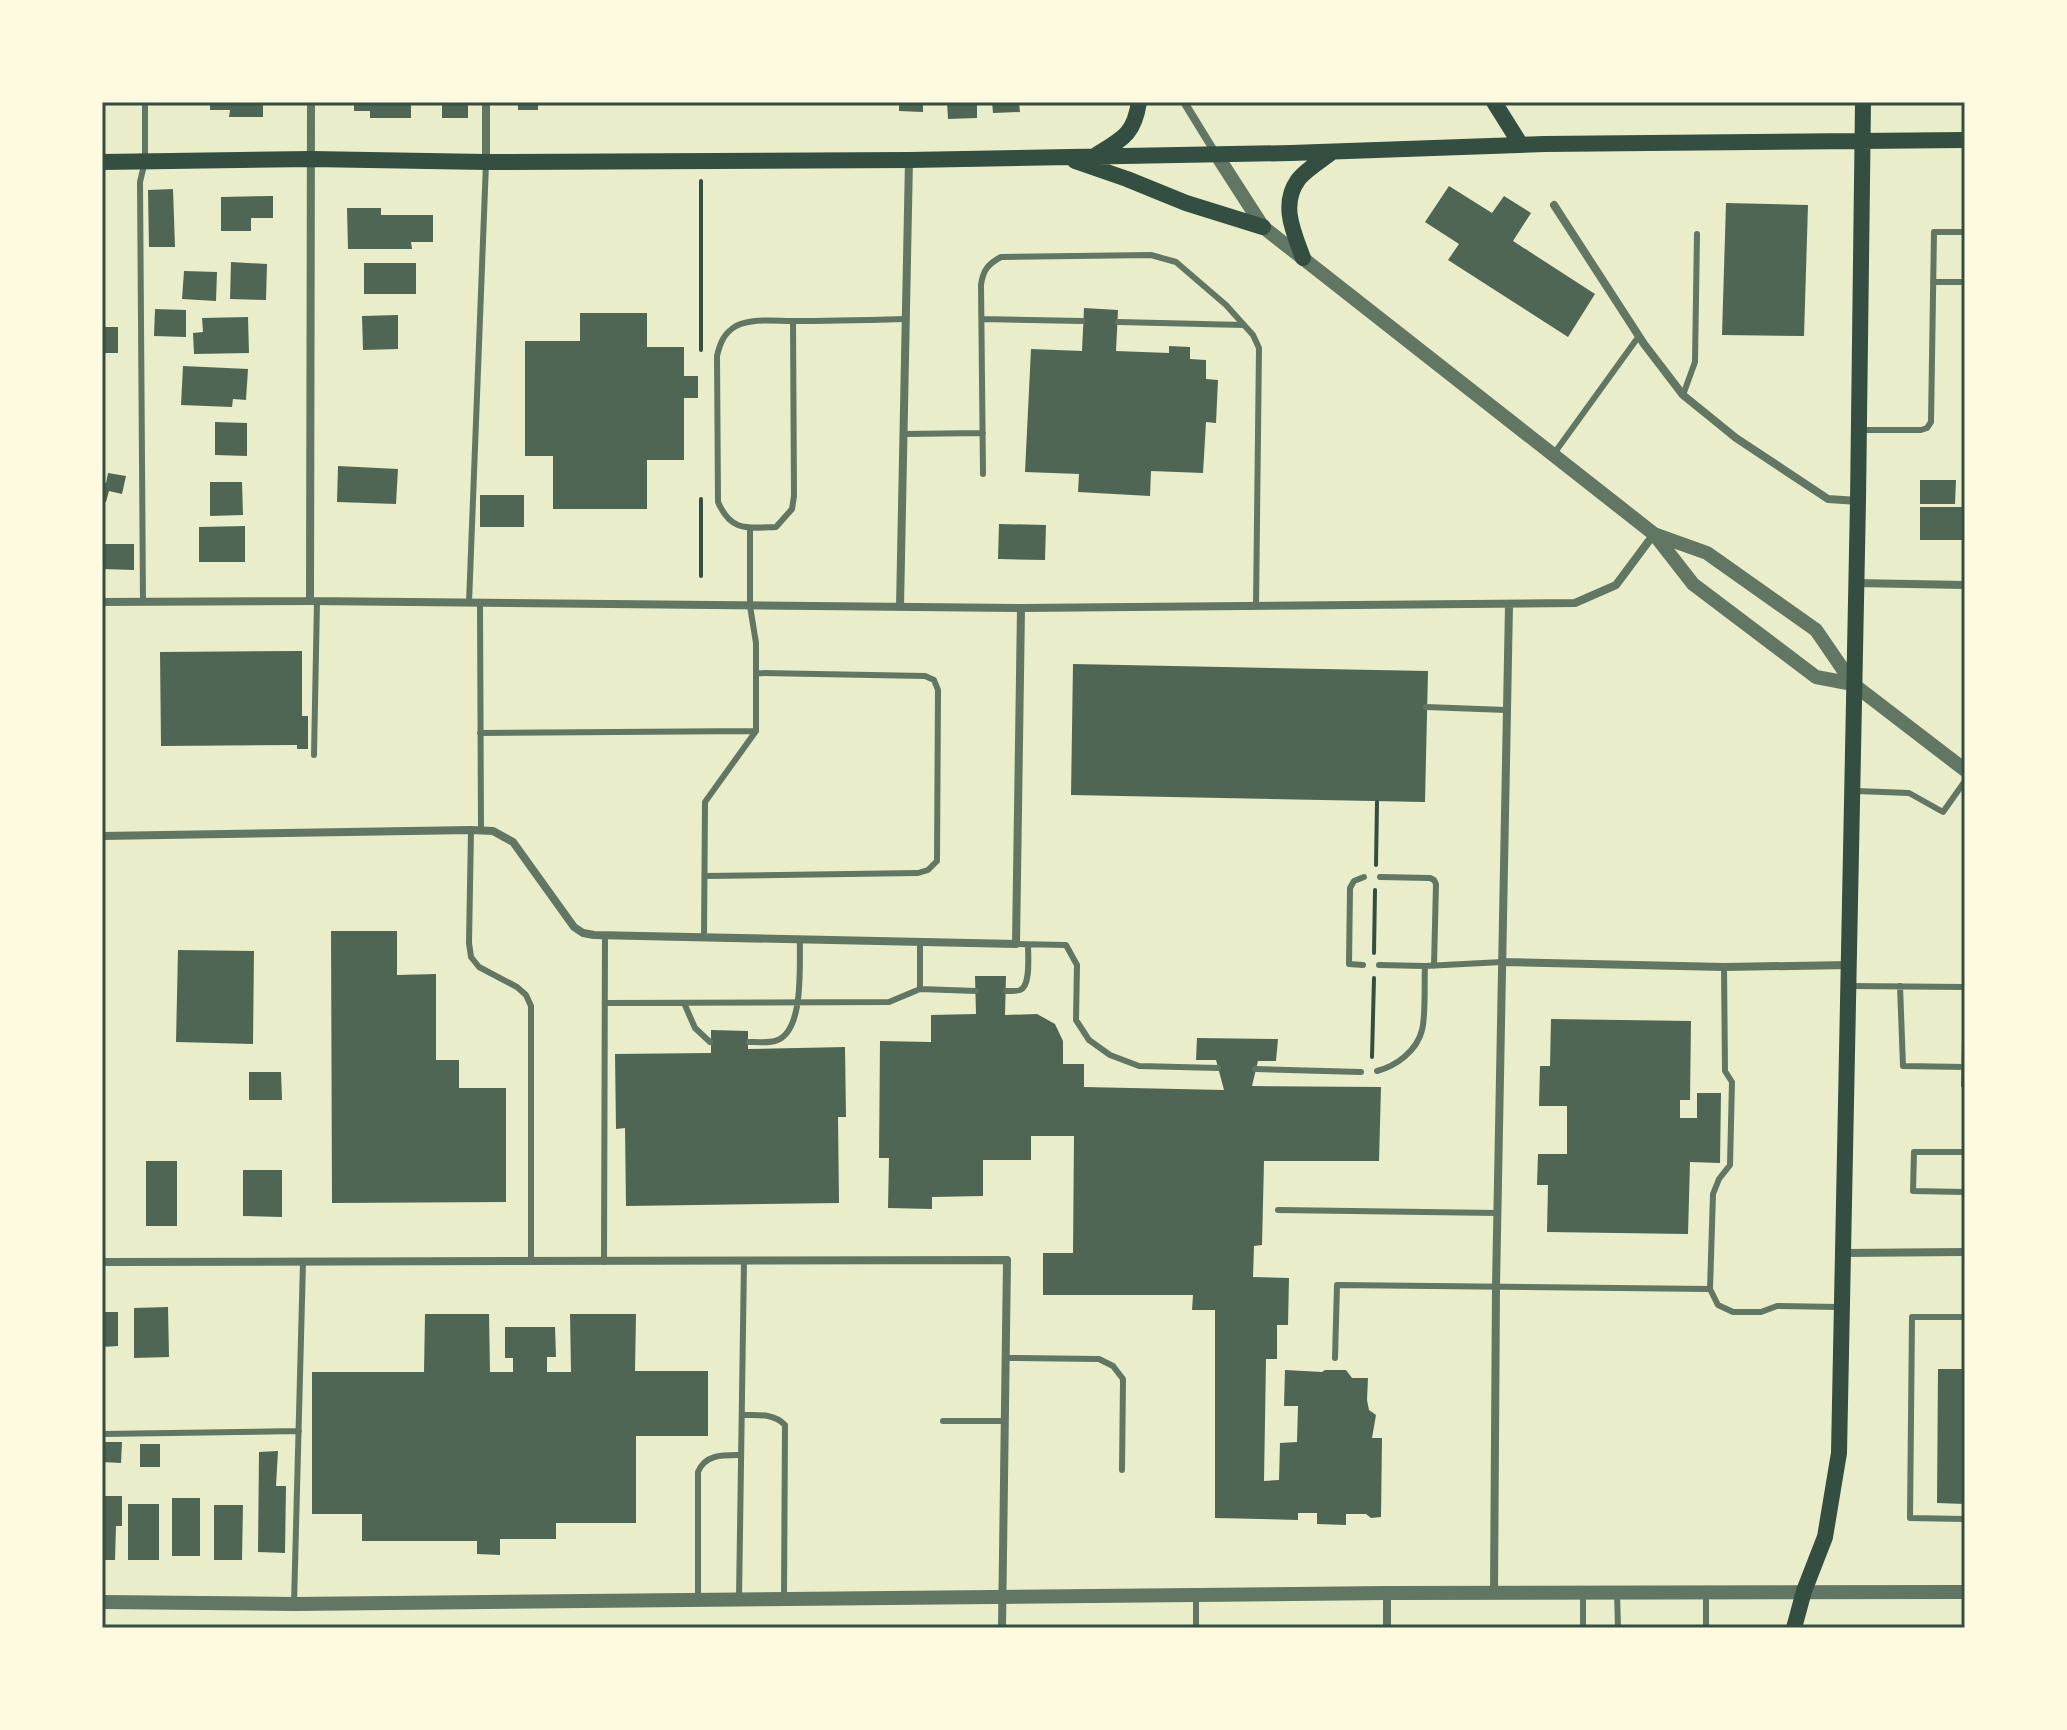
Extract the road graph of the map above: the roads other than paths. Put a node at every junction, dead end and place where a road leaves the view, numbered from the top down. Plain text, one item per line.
1 (145, 102) edge
2 (311, 102) edge
3 (486, 102) edge
4 (1139, 102) edge
5 (1184, 102) edge
6 (1494, 102) edge
7 (1863, 102) edge
8 (1965, 140) edge
9 (1862, 141) junction
10 (1521, 145) junction
11 (1332, 152) junction
12 (1216, 154) junction
13 (1094, 156) junction
14 (1062, 157) junction
15 (311, 159) junction
16 (909, 160) junction
17 (145, 161) junction
18 (102, 162) edge
19 (486, 162) junction
20 (1554, 205) dead end
21 (1263, 227) junction
22 (1965, 232) edge
23 (1697, 234) dead end
24 (1303, 258) junction
25 (1933, 282) junction
26 (1965, 282) edge
27 (906, 319) junction
28 (982, 319) junction
29 (793, 321) junction
30 (1082, 321) dead end
31 (1118, 322) dead end
32 (1244, 325) junction
33 (1639, 336) junction
34 (1683, 395) junction
35 (1859, 430) junction
36 (983, 433) junction
37 (904, 434) junction
38 (1553, 455) junction
39 (983, 474) dead end
40 (1858, 501) junction
41 (750, 528) junction
42 (1654, 534) junction
43 (1855, 583) junction
44 (1965, 585) edge
45 (313, 601) junction
46 (102, 602) edge
47 (143, 602) junction
48 (469, 603) junction
49 (480, 604) junction
50 (1509, 605) junction
51 (750, 606) junction
52 (1256, 606) junction
53 (900, 607) junction
54 (1021, 608) junction
55 (756, 673) junction
56 (1853, 684) junction
57 (1426, 707) dead end
58 (1506, 710) junction
59 (756, 731) junction
60 (480, 733) junction
61 (314, 755) dead end
62 (1965, 770) edge
63 (1965, 781) edge
64 (1852, 791) junction
65 (471, 830) junction
66 (481, 830) junction
67 (102, 836) edge
68 (705, 876) junction
69 (1364, 877) dead end
70 (1378, 879) road end
71 (605, 935) junction
72 (704, 938) junction
73 (800, 940) junction
74 (920, 942) junction
75 (1016, 944) junction
76 (1028, 945) junction
77 (1376, 962) road end
78 (1502, 962) junction
79 (1363, 965) dead end
80 (1849, 965) junction
81 (1425, 966) junction
82 (1434, 966) junction
83 (1724, 967) junction
84 (1848, 986) junction
85 (1900, 986) junction
86 (1965, 987) edge
87 (920, 989) junction
88 (976, 991) dead end
89 (1006, 991) dead end
90 (605, 1003) junction
91 (684, 1003) junction
92 (798, 1003) junction
93 (710, 1042) dead end
94 (749, 1042) dead end
95 (1965, 1067) edge
96 (1218, 1068) dead end
97 (1255, 1069) dead end
98 (1375, 1071) road end
99 (1361, 1072) dead end
100 (1965, 1152) edge
101 (1965, 1192) edge
102 (1278, 1210) dead end
103 (1498, 1213) junction
104 (1965, 1252) edge
105 (1844, 1253) junction
106 (744, 1261) junction
107 (102, 1262) edge
108 (303, 1262) junction
109 (531, 1262) junction
110 (604, 1262) junction
111 (1496, 1286) junction
112 (1710, 1289) junction
113 (1842, 1307) junction
114 (1965, 1317) edge
115 (1007, 1358) junction
116 (1335, 1358) dead end
117 (742, 1415) junction
118 (943, 1421) dead end
119 (1005, 1421) junction
120 (299, 1431) junction
121 (102, 1434) edge
122 (741, 1455) junction
123 (1122, 1470) dead end
124 (1965, 1519) edge
125 (1804, 1591) junction
126 (1583, 1592) junction
127 (1617, 1592) junction
128 (1706, 1592) junction
129 (1965, 1592) edge
130 (1387, 1593) junction
131 (1494, 1593) junction
132 (1196, 1594) junction
133 (1003, 1596) junction
134 (739, 1599) junction
135 (784, 1599) junction
136 (698, 1600) junction
137 (102, 1602) edge
138 (294, 1604) junction
139 (1002, 1628) edge
140 (1196, 1628) edge
141 (1387, 1628) edge
142 (1583, 1628) edge
143 (1618, 1628) edge
144 (1706, 1628) edge
145 (1794, 1628) edge

1 - 17 lane
2 - 15 street
3 - 19 street
4 - 13 main road
5 - 12 street
6 - 10 main road
7 - 9 main road
8 - 9 main road
9 - 10 main road
9 - 35 main road
10 - 11 main road
11 - 12 main road
11 - 24 main road
12 - 13 main road
12 - 21 street
13 - 14 main road
14 - 16 main road
14 - 21 main road
15 - 17 main road
15 - 19 main road
15 - 45 street
16 - 19 main road
16 - 27 street
17 - 18 main road
17 - 47 lane
19 - 48 lane
20 - 33 street
21 - 24 street
22 - 25 lane
23 - 34 lane
24 - 38 street
25 - 26 lane
25 - 35 lane
27 - 29 lane
27 - 37 street
28 - 30 lane
28 - 32 lane
28 - 36 lane
29 - 41 lane
29 - 41 lane
31 - 32 lane
32 - 52 lane
33 - 34 street
33 - 38 lane
34 - 40 street
35 - 40 main road
36 - 37 lane
36 - 39 lane
37 - 53 street
38 - 42 street
40 - 43 main road
41 - 51 lane
42 - 50 street
42 - 56 street
42 - 56 street
43 - 44 street
43 - 56 main road
45 - 47 street
45 - 48 street
45 - 61 lane
46 - 47 street
48 - 49 street
49 - 51 street
49 - 60 lane
50 - 52 street
50 - 58 street
51 - 53 street
51 - 55 lane
52 - 54 street
53 - 54 street
54 - 75 street
55 - 59 lane
55 - 68 lane
56 - 62 street
56 - 64 main road
57 - 58 lane
58 - 78 street
59 - 60 lane
59 - 68 lane
60 - 66 lane
63 - 64 lane
64 - 80 main road
65 - 66 street
65 - 67 street
65 - 109 lane
66 - 71 street
68 - 72 lane
69 - 79 lane
70 - 82 lane
71 - 72 street
71 - 90 lane
72 - 73 street
73 - 74 street
73 - 92 lane
74 - 75 street
74 - 87 lane
75 - 76 lane
76 - 89 lane
76 - 96 lane
77 - 81 lane
78 - 82 lane
78 - 83 street
78 - 103 street
80 - 83 street
80 - 84 main road
81 - 82 lane
81 - 98 lane
83 - 112 lane
84 - 85 lane
84 - 105 main road
85 - 86 lane
85 - 95 lane
87 - 88 lane
87 - 92 lane
90 - 91 lane
90 - 110 lane
91 - 92 lane
91 - 93 lane
92 - 94 lane
97 - 99 lane
100 - 101 lane
102 - 103 lane
103 - 111 street
104 - 105 street
105 - 113 main road
106 - 110 street
106 - 115 street
106 - 117 lane
107 - 108 street
108 - 109 street
108 - 120 lane
109 - 110 street
111 - 112 lane
111 - 116 lane
111 - 131 street
112 - 113 lane
113 - 125 main road
114 - 124 lane
115 - 119 street
115 - 123 lane
117 - 122 lane
117 - 135 lane
118 - 119 lane
119 - 133 street
120 - 121 lane
120 - 138 lane
122 - 134 lane
122 - 136 lane
125 - 128 street
125 - 129 street
125 - 145 main road
126 - 127 street
126 - 131 street
126 - 142 lane
127 - 128 street
127 - 143 lane
128 - 144 lane
130 - 131 street
130 - 132 street
130 - 141 street
132 - 133 street
132 - 140 lane
133 - 135 street
133 - 139 street
134 - 135 street
134 - 136 street
136 - 138 street
137 - 138 street

